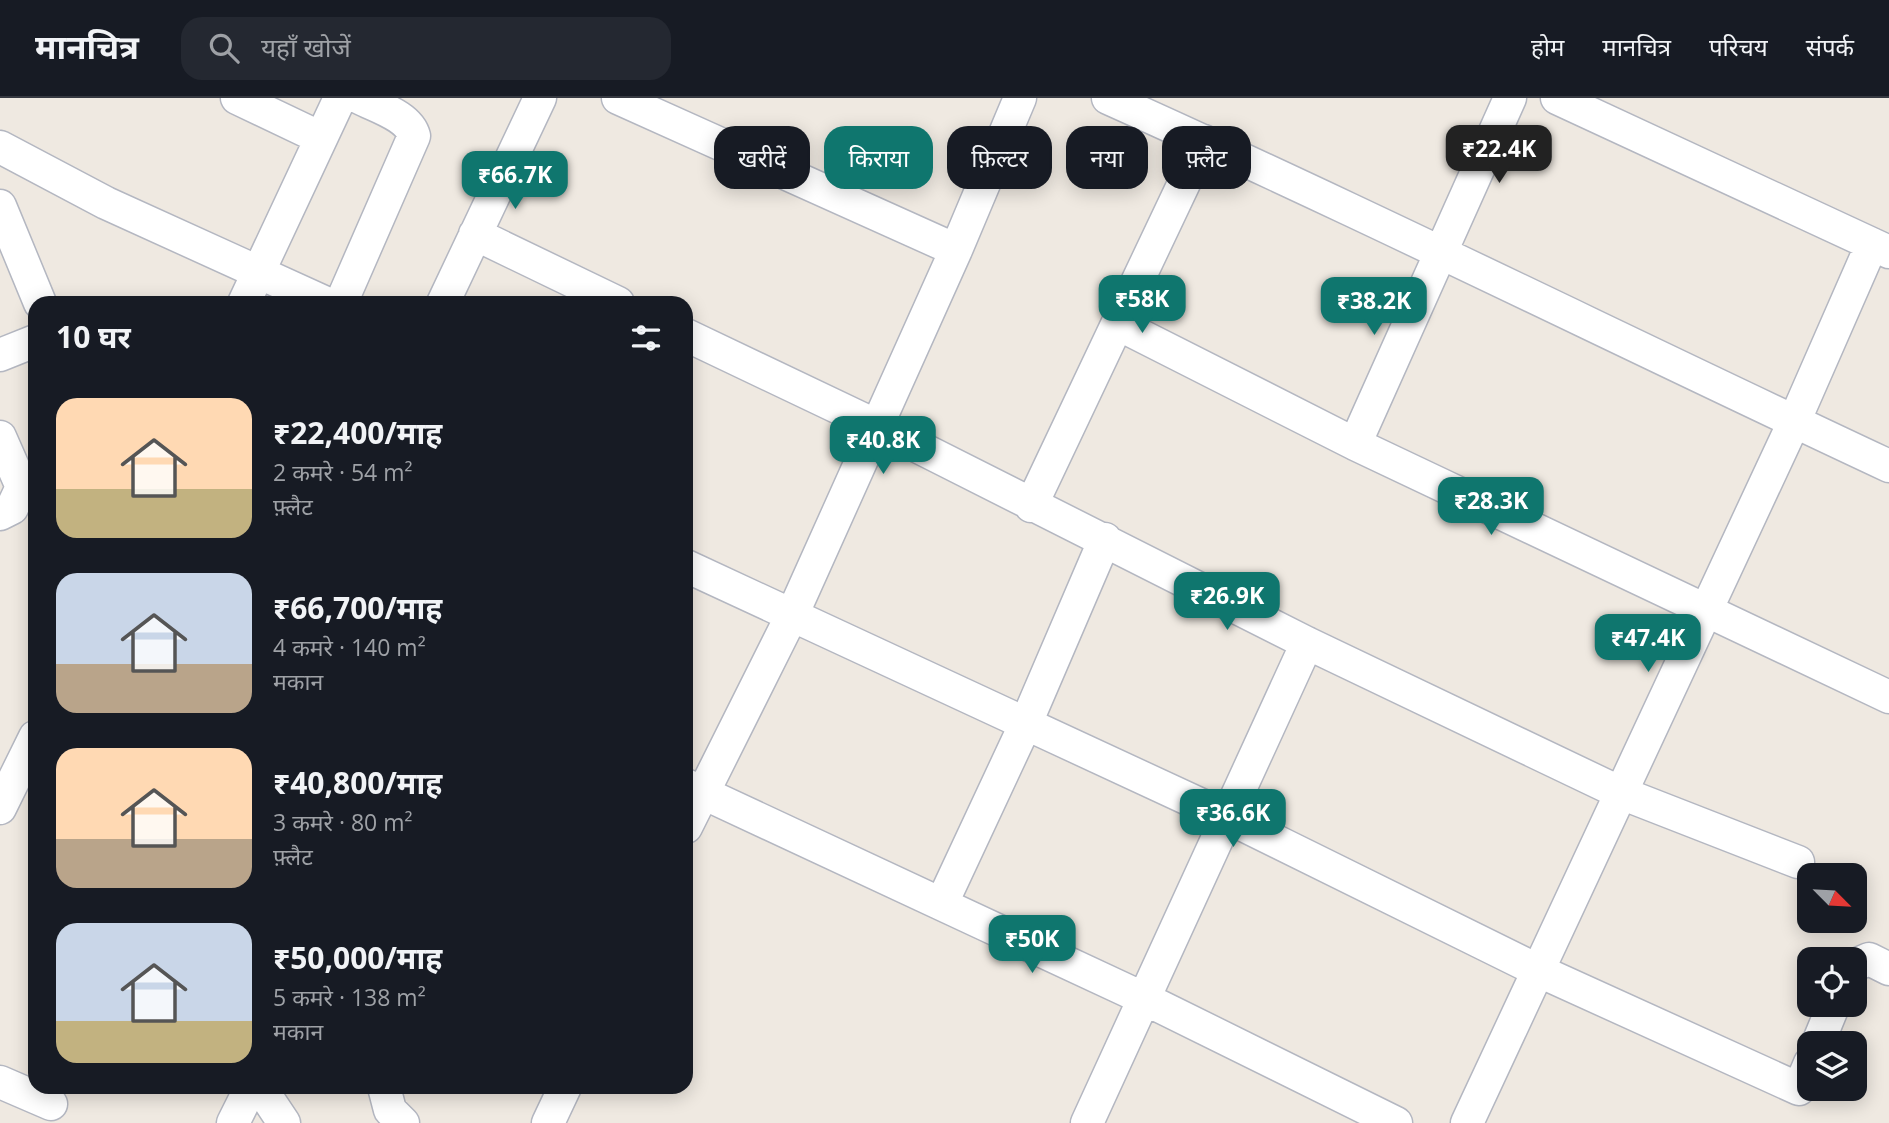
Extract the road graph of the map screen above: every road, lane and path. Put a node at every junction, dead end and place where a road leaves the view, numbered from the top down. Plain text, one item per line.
1 (237, 98) edge
2 (340, 98) edge
3 (360, 98) edge
4 (540, 98) edge
5 (618, 98) edge
6 (1020, 98) edge
7 (1108, 98) edge
8 (1510, 98) edge
9 (1557, 98) edge
10 (1171, 126) edge
11 (321, 138) junction
12 (0, 148) edge
13 (1251, 163) edge
14 (1181, 189) edge
15 (0, 206) edge
16 (475, 234) junction
17 (1881, 248) edge
18 (956, 250) junction
19 (1441, 251) junction
20 (258, 272) junction
21 (37, 296) edge
22 (247, 296) edge
23 (311, 296) edge
24 (344, 296) edge
25 (446, 296) edge
26 (603, 296) edge
27 (1118, 324) junction
28 (693, 338) edge
29 (28, 344) edge
30 (0, 355) edge
31 (1794, 422) junction
32 (877, 426) junction
33 (0, 438) edge
34 (1355, 444) junction
35 (1889, 466) edge
36 (1031, 506) junction
37 (0, 514) edge
38 (1105, 539) junction
39 (693, 569) edge
40 (1707, 610) junction
41 (793, 612) junction
42 (1307, 643) junction
43 (1889, 697) edge
44 (1026, 723) junction
45 (28, 751) edge
46 (694, 788) edge
47 (1621, 793) junction
48 (0, 808) edge
49 (1225, 816) junction
50 (1798, 862) dead end
51 (942, 903) junction
52 (1867, 960) edge
53 (1889, 969) edge
54 (1537, 970) junction
55 (1145, 999) junction
56 (0, 1082) edge
57 (1797, 1088) edge
58 (248, 1094) edge
59 (265, 1094) edge
60 (386, 1094) edge
61 (562, 1094) edge
62 (51, 1105) edge
63 (233, 1123) edge
64 (284, 1123) edge
65 (403, 1123) edge
66 (548, 1123) edge
67 (1087, 1123) edge
68 (1396, 1123) edge
69 (1466, 1123) edge

1 - 11 street
2 - 11 street
3 - 24 street
4 - 16 street
5 - 18 street
6 - 18 street
7 - 10 street
8 - 19 street
9 - 17 street
11 - 20 street
12 - 20 street
13 - 19 street
14 - 27 street
15 - 21 street
16 - 25 street
16 - 26 street
17 - 31 street
18 - 32 street
19 - 31 street
19 - 34 street
20 - 22 street
20 - 23 street
27 - 34 street
27 - 36 street
28 - 32 street
29 - 30 street
31 - 35 street
31 - 40 street
32 - 36 street
32 - 41 street
33 - 37 street
34 - 40 street
36 - 38 street
38 - 42 street
38 - 44 street
39 - 41 street
40 - 43 street
40 - 47 street
41 - 44 street
41 - 46 street
42 - 47 street
42 - 49 street
44 - 49 street
44 - 51 street
45 - 48 street
46 - 51 street
47 - 50 street
47 - 54 street
49 - 54 street
49 - 55 street
51 - 55 street
52 - 53 street
54 - 57 street
54 - 69 street
55 - 67 street
55 - 68 street
56 - 62 street
58 - 63 street
59 - 64 street
60 - 65 street
61 - 66 street

